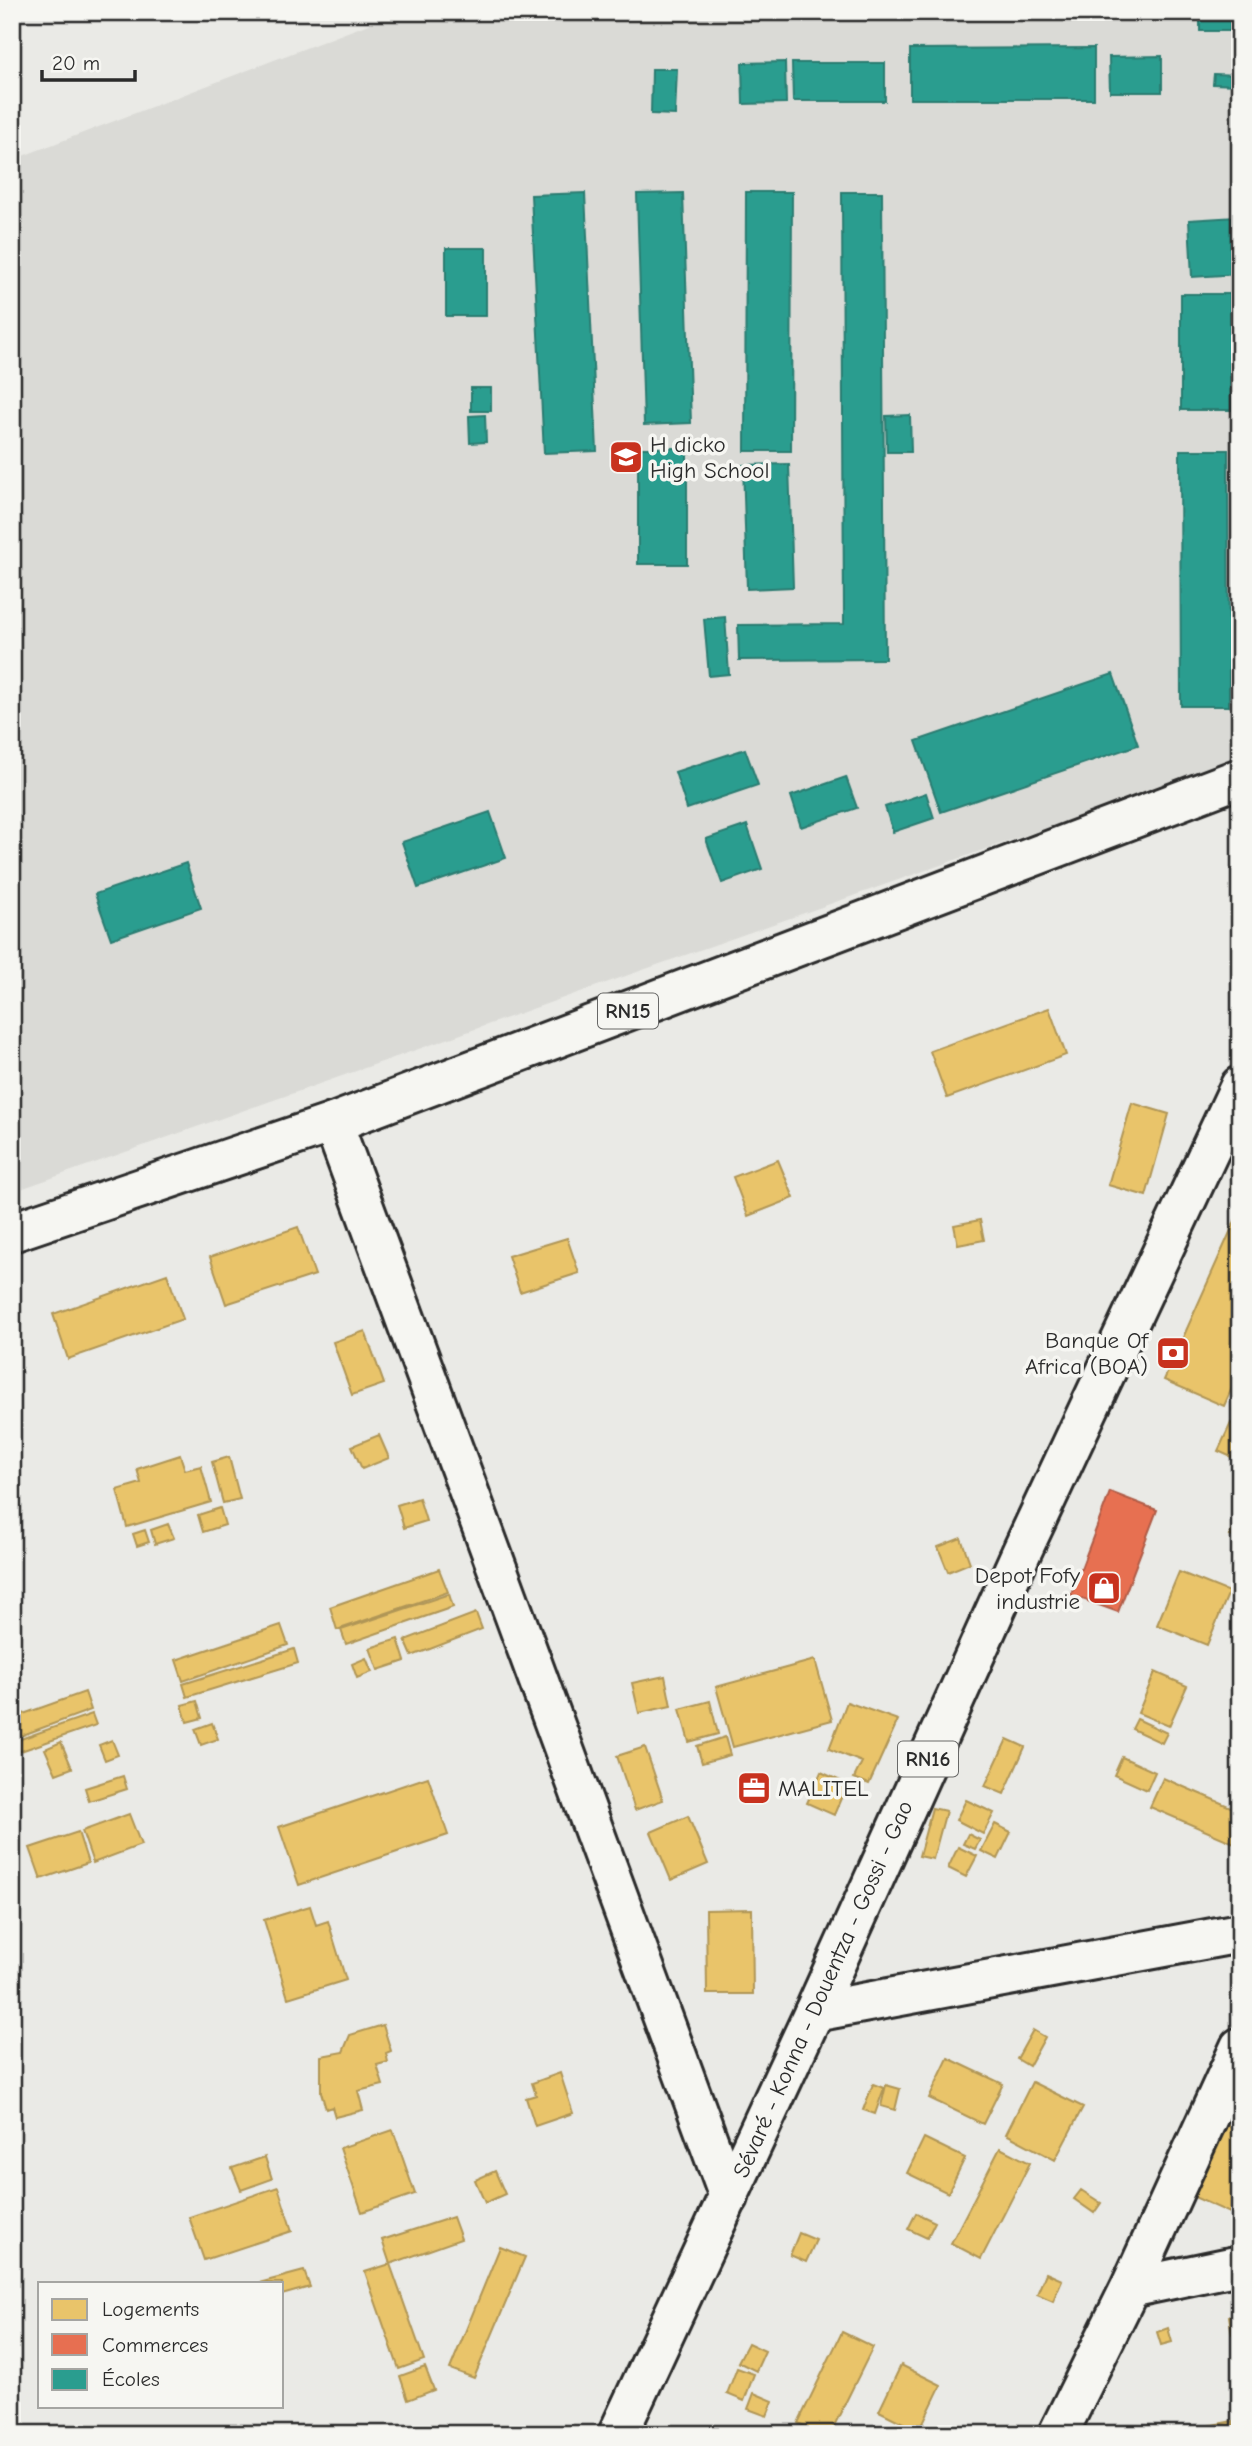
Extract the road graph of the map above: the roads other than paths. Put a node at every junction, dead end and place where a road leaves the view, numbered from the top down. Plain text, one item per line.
1 (1240, 778) edge
2 (1240, 1086) edge
3 (333, 1124) junction
4 (12, 1232) edge
5 (1240, 1933) edge
6 (814, 2012) junction
7 (1240, 2047) edge
8 (729, 2197) junction
9 (1240, 2265) edge
10 (1130, 2288) junction
11 (618, 2434) edge
12 (1058, 2434) edge

1 - 3 main road, RN15
2 - 6 main road, Sévaré - Konna - Douentza - Gossi - Gao / RN16
3 - 4 main road, RN15
3 - 8 main road
5 - 6 main road
6 - 8 main road, Sévaré - Konna - Douentza - Gossi - Gao / RN16
7 - 10 main road
8 - 11 main road, Sévaré - Konna - Douentza - Gossi - Gao / RN16
9 - 10 main road
10 - 12 main road

